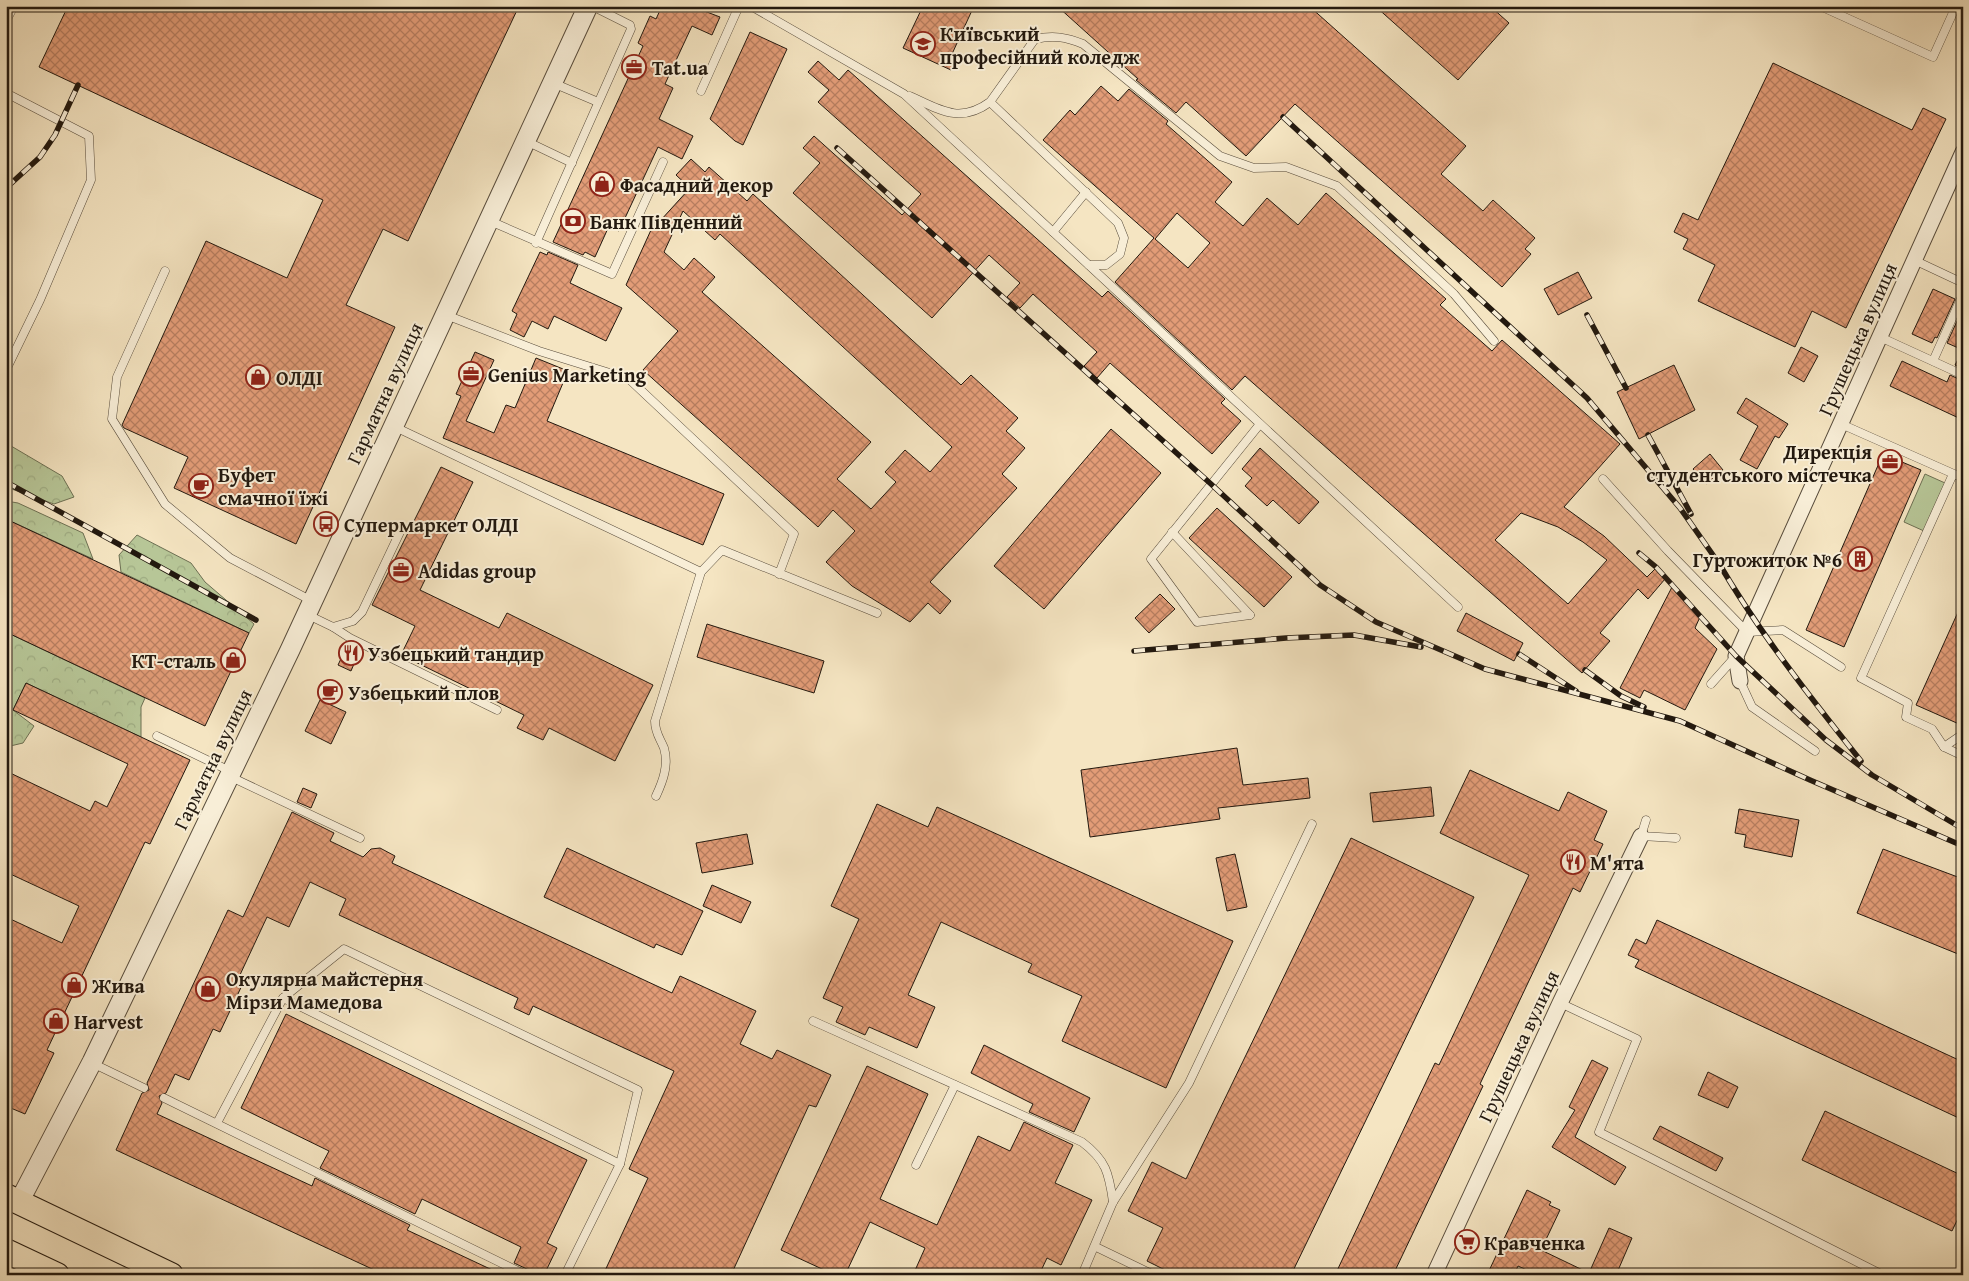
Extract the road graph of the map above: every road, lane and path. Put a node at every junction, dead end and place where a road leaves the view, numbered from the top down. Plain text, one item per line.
1 (14, 6) edge
2 (590, 6) edge
3 (739, 6) edge
4 (751, 6) edge
5 (1820, 6) edge
6 (1956, 6) edge
7 (6, 22) edge
8 (553, 82) junction
9 (701, 91) dead end
10 (6, 93) edge
11 (904, 94) junction
12 (598, 102) junction
13 (990, 102) junction
14 (526, 142) junction
15 (1963, 152) edge
16 (663, 162) dead end
17 (572, 163) junction
18 (1086, 192) junction
19 (490, 221) junction
20 (1053, 232) junction
21 (536, 242) junction
22 (1914, 260) junction
23 (1089, 265) junction
24 (165, 271) dead end
25 (1963, 283) edge
26 (1963, 294) edge
27 (446, 315) junction
28 (1880, 337) junction
29 (1494, 341) dead end
30 (1933, 361) junction
31 (6, 370) edge
32 (1963, 374) edge
33 (1260, 424) junction
34 (1841, 424) junction
35 (392, 426) junction
36 (1953, 474) junction
37 (1963, 478) edge
38 (1603, 479) dead end
39 (400, 532) dead end
40 (1172, 532) junction
41 (701, 572) junction
42 (779, 574) junction
43 (309, 608) junction
44 (1458, 608) dead end
45 (877, 613) dead end
46 (333, 627) junction
47 (1747, 632) junction
48 (1736, 656) junction
49 (1841, 667) dead end
50 (1740, 681) joint
51 (1711, 684) dead end
52 (497, 710) dead end
53 (1963, 734) edge
54 (157, 736) dead end
55 (1944, 747) junction
56 (1815, 751) dead end
57 (1963, 756) edge
58 (229, 773) junction
59 (656, 796) dead end
60 (1646, 820) dead end
61 (1312, 824) dead end
62 (1641, 836) junction
63 (360, 838) dead end
64 (1676, 838) dead end
65 (283, 998) junction
66 (1560, 1003) junction
67 (813, 1021) dead end
68 (92, 1062) junction
69 (954, 1085) junction
70 (144, 1088) dead end
71 (164, 1098) dead end
72 (217, 1123) junction
73 (620, 1164) junction
74 (916, 1165) dead end
75 (13, 1199) edge
76 (1113, 1202) junction
77 (1096, 1247) junction
78 (6, 1251) edge
79 (57, 1275) edge
80 (171, 1275) edge
81 (526, 1275) edge
82 (565, 1275) edge
83 (1082, 1275) edge
84 (1154, 1275) edge
85 (1434, 1275) edge
86 (1883, 1275) edge

1 - 7 lane
2 - 8 street, Гарматна вулиця
2 - 12 lane
3 - 9 lane
4 - 11 lane
5 - 6 lane
8 - 12 lane
8 - 14 street, Гарматна вулиця
10 - 31 lane
11 - 13 lane
11 - 20 lane
12 - 17 lane
13 - 18 lane
13 - 29 lane
14 - 17 lane
14 - 19 street, Гарматна вулиця
15 - 22 street, Грушецька вулиця
16 - 21 lane
17 - 21 lane
18 - 20 lane
18 - 23 lane
19 - 21 lane
19 - 27 street, Гарматна вулиця
20 - 23 lane
22 - 25 lane
22 - 28 street, Грушецька вулиця
23 - 33 lane
24 - 43 lane
26 - 30 lane
27 - 35 street, Гарматна вулиця
27 - 42 lane
28 - 30 lane
28 - 34 street, Грушецька вулиця
30 - 32 lane
33 - 40 lane
33 - 44 lane
34 - 36 lane
34 - 47 street, Грушецька вулиця
35 - 41 lane
35 - 43 street, Гарматна вулиця
36 - 37 lane
36 - 55 lane
38 - 47 lane
39 - 46 lane
40 - 40 lane
41 - 42 lane
41 - 59 lane
42 - 45 lane
43 - 46 lane
43 - 58 street, Гарматна вулиця
46 - 52 lane
47 - 48 street, Грушецька вулиця
47 - 49 lane
48 - 50 street
48 - 51 lane
50 - 56 lane
53 - 55 lane
54 - 58 lane
55 - 57 lane
58 - 63 lane
58 - 68 street, Гарматна вулиця
60 - 62 lane
61 - 76 lane
62 - 64 lane
62 - 66 street, Грушецька вулиця
65 - 72 lane
65 - 73 lane
65 - 73 lane
66 - 85 street, Грушецька вулиця
66 - 86 lane
67 - 69 lane
68 - 70 lane
68 - 75 street, Гарматна вулиця
69 - 74 lane
69 - 76 lane
71 - 72 lane
72 - 81 lane
73 - 82 lane
75 - 80 main road
76 - 77 lane
77 - 83 lane
77 - 84 lane
78 - 79 main road

